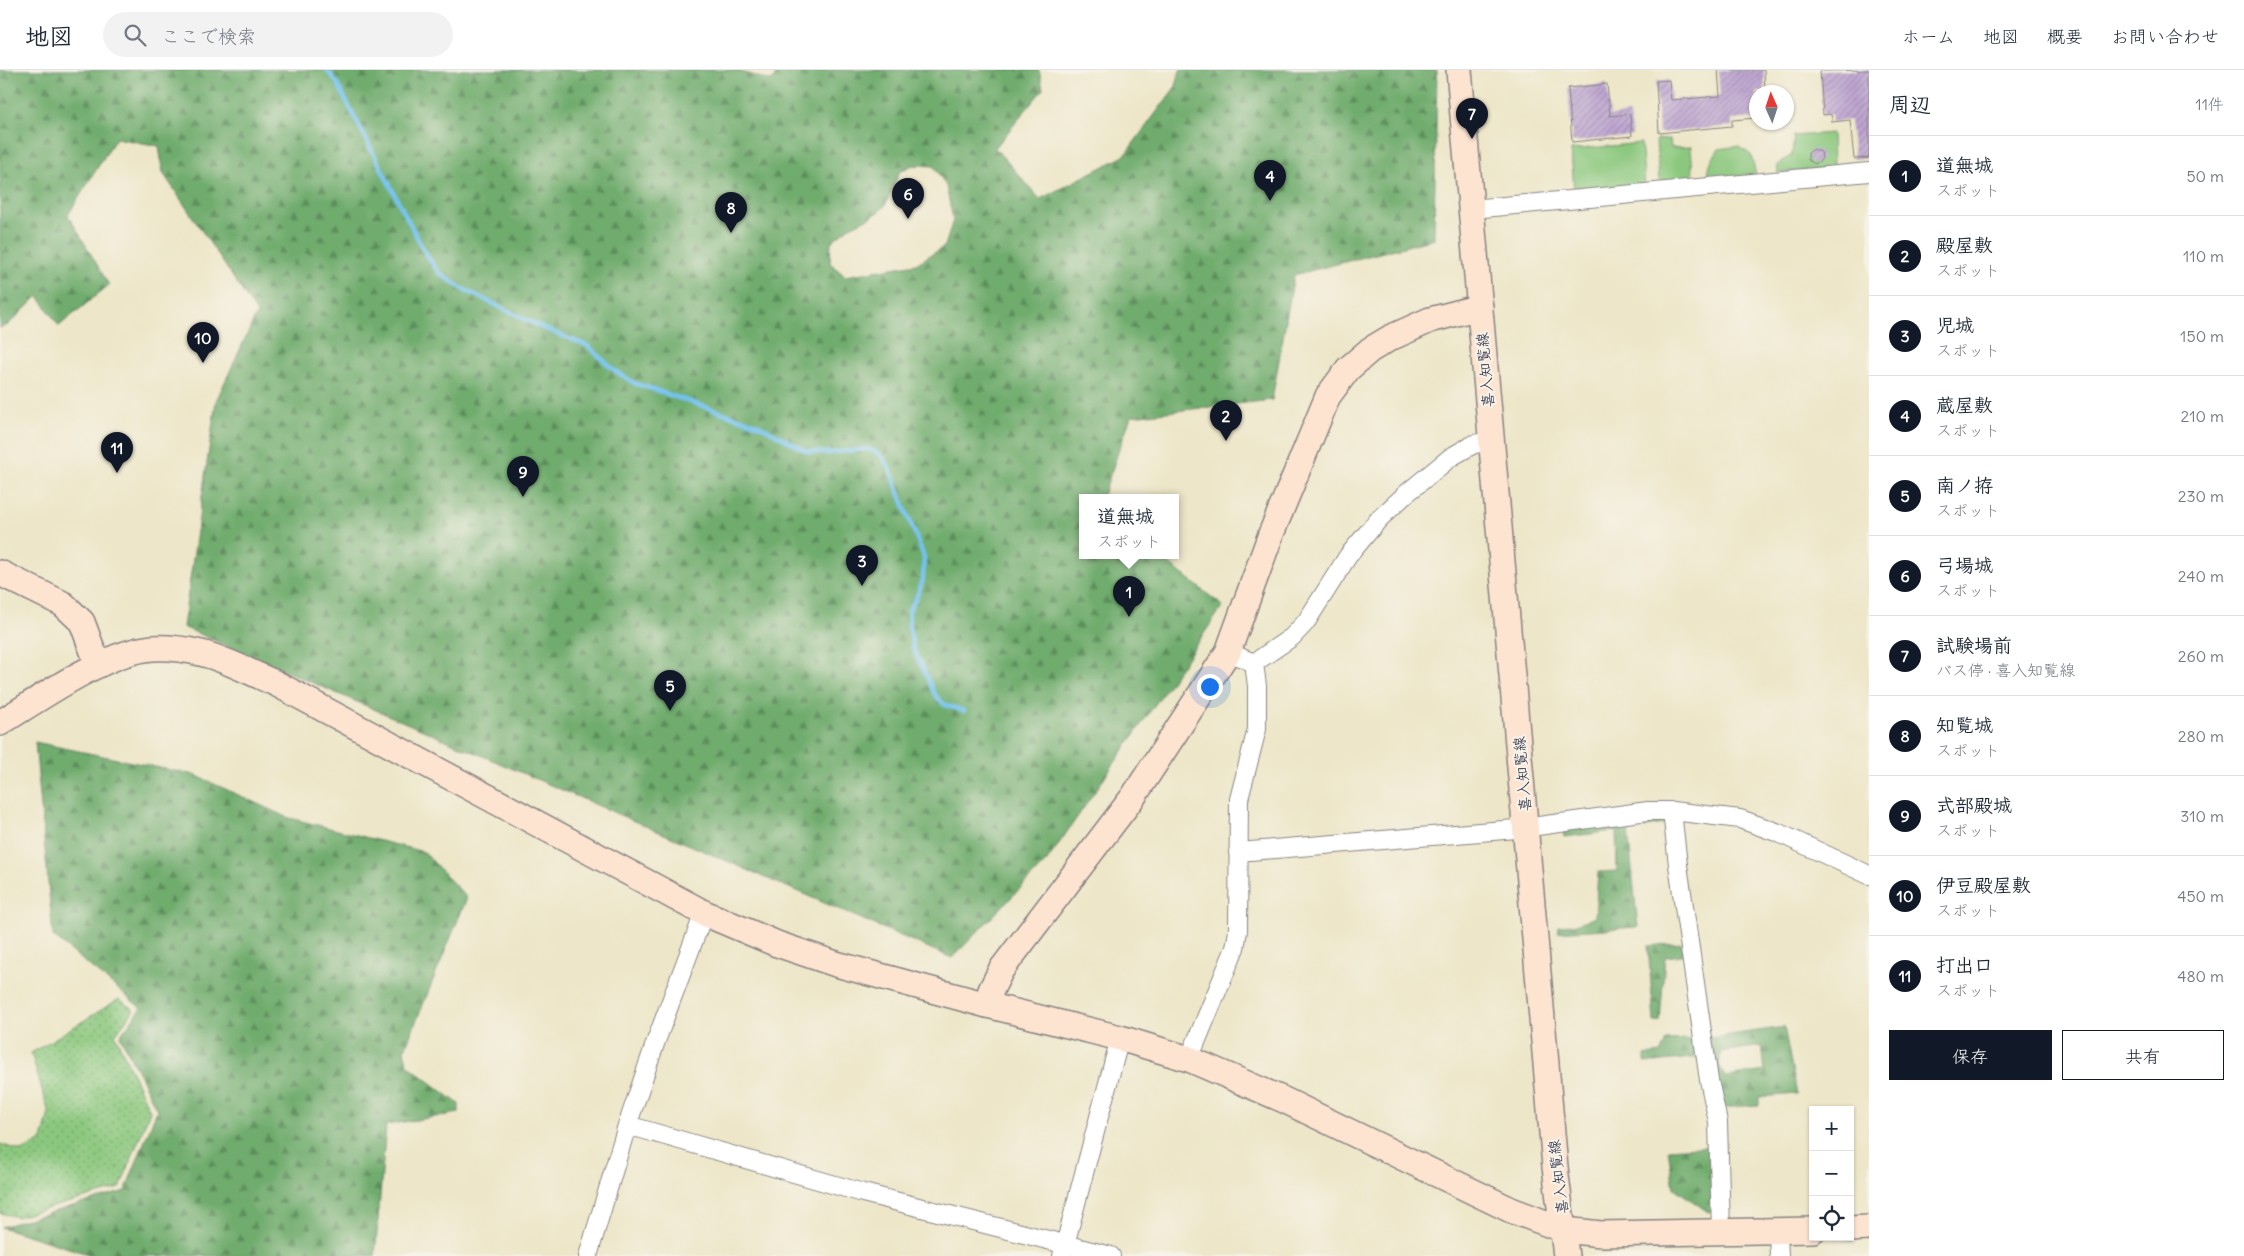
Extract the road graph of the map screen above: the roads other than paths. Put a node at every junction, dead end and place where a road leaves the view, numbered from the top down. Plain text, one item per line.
1 (1458, 70) edge
2 (1869, 172) edge
3 (1472, 209) junction
4 (1480, 307) junction
5 (1492, 441) junction
6 (0, 573) edge
7 (1228, 652) junction
8 (1254, 663) junction
9 (98, 666) junction
10 (0, 723) edge
11 (1672, 811) junction
12 (1526, 828) junction
13 (1238, 852) junction
14 (1869, 874) edge
15 (704, 913) junction
16 (987, 1005) junction
17 (1120, 1038) junction
18 (1189, 1059) junction
19 (626, 1129) junction
20 (1869, 1228) edge
21 (1854, 1229) edge
22 (1564, 1230) junction
23 (1721, 1231) junction
24 (1809, 1232) edge
25 (1778, 1244) edge
26 (1063, 1250) edge
27 (588, 1256) edge
28 (1111, 1256) edge
29 (1566, 1256) edge

1 - 3 street, 喜入知覧線
2 - 3 street
3 - 4 street, 喜入知覧線
4 - 5 street, 喜入知覧線
4 - 7 street
5 - 8 street
5 - 12 street, 喜入知覧線
6 - 9 street
7 - 8 street
7 - 16 street
8 - 13 street
9 - 10 street
9 - 15 street
11 - 12 street
11 - 14 street
11 - 23 street
12 - 13 street
12 - 22 street, 喜入知覧線
13 - 18 street
15 - 16 street
15 - 19 street
16 - 17 street
17 - 18 street
17 - 26 street
18 - 22 street
19 - 26 street
19 - 27 street
20 - 21 street
22 - 23 street, 喜入知覧線
22 - 29 street
23 - 25 street, 喜入知覧線
24 - 25 street, 喜入知覧線
26 - 28 street

